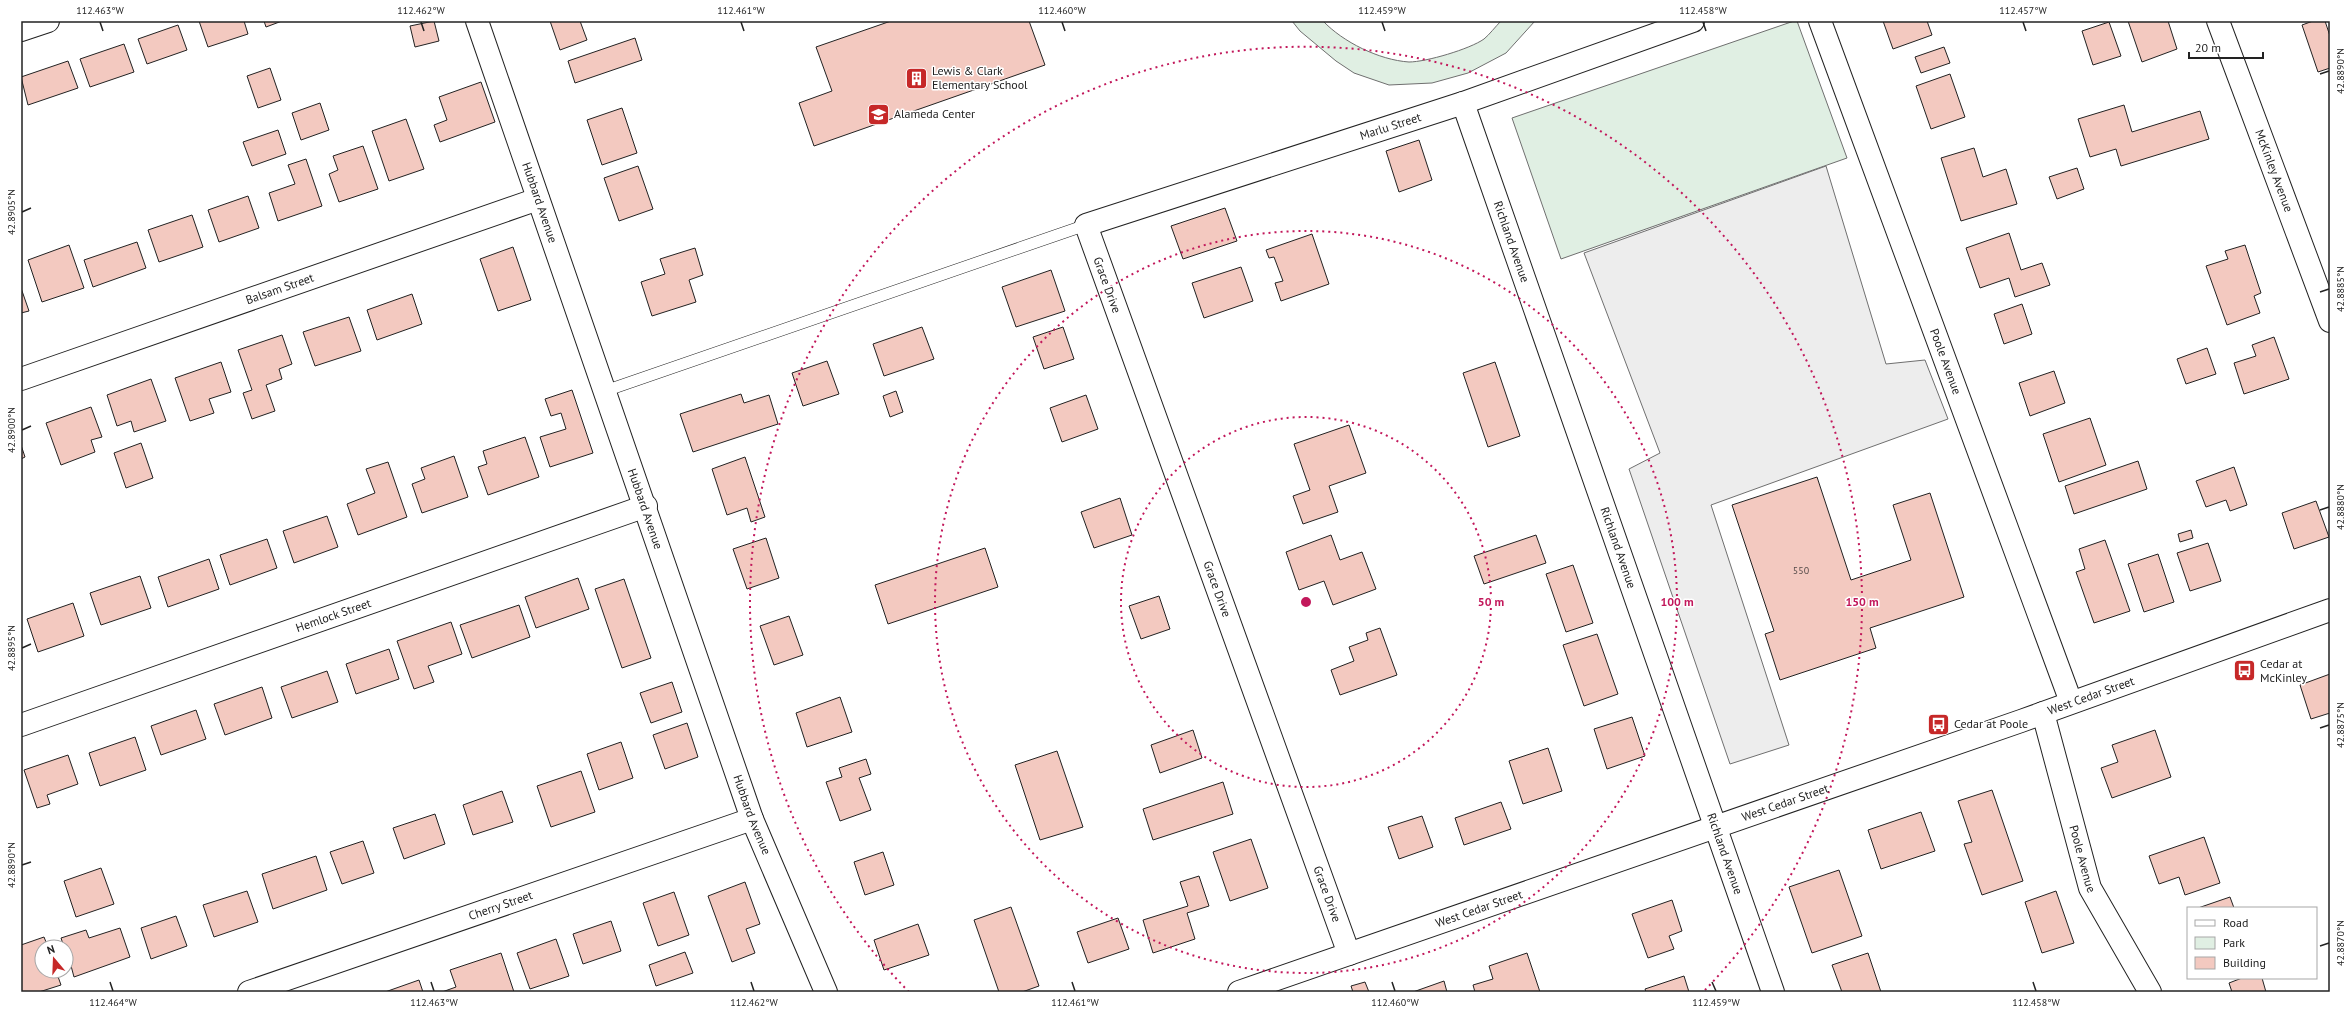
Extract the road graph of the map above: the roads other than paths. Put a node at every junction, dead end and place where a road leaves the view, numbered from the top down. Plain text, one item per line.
1 (48, 21) edge
2 (477, 21) edge
3 (1693, 21) edge
4 (1820, 21) edge
5 (2218, 21) edge
6 (21, 30) edge
7 (1463, 103) junction
8 (538, 199) junction
9 (1086, 225) junction
10 (2330, 321) edge
11 (21, 379) edge
12 (606, 391) junction
13 (646, 506) junction
14 (2330, 610) edge
15 (2071, 702) junction
16 (2043, 713) junction
17 (21, 725) edge
18 (752, 819) junction
19 (1716, 827) junction
20 (1349, 954) junction
21 (250, 992) edge
22 (826, 992) edge
23 (1239, 992) edge
24 (1773, 992) edge
25 (2150, 992) edge

1 - 6 street
2 - 8 street, Hubbard Avenue
3 - 7 street, Marlu Street
4 - 15 street, Poole Avenue
5 - 10 street, McKinley Avenue
7 - 9 street, Marlu Street
7 - 19 street, Richland Avenue
8 - 11 street, Balsam Street
8 - 12 street, Hubbard Avenue
9 - 12 lane
9 - 20 street, Grace Drive
12 - 13 street, Hubbard Avenue
13 - 17 street, Hemlock Street
13 - 18 street, Hubbard Avenue
14 - 15 street, West Cedar Street
15 - 16 street, West Cedar Street
16 - 19 street, West Cedar Street
16 - 25 street, Poole Avenue
18 - 21 street, Cherry Street
18 - 22 street, Hubbard Avenue
19 - 20 street, West Cedar Street
19 - 24 street, Richland Avenue
20 - 23 street, West Cedar Street

